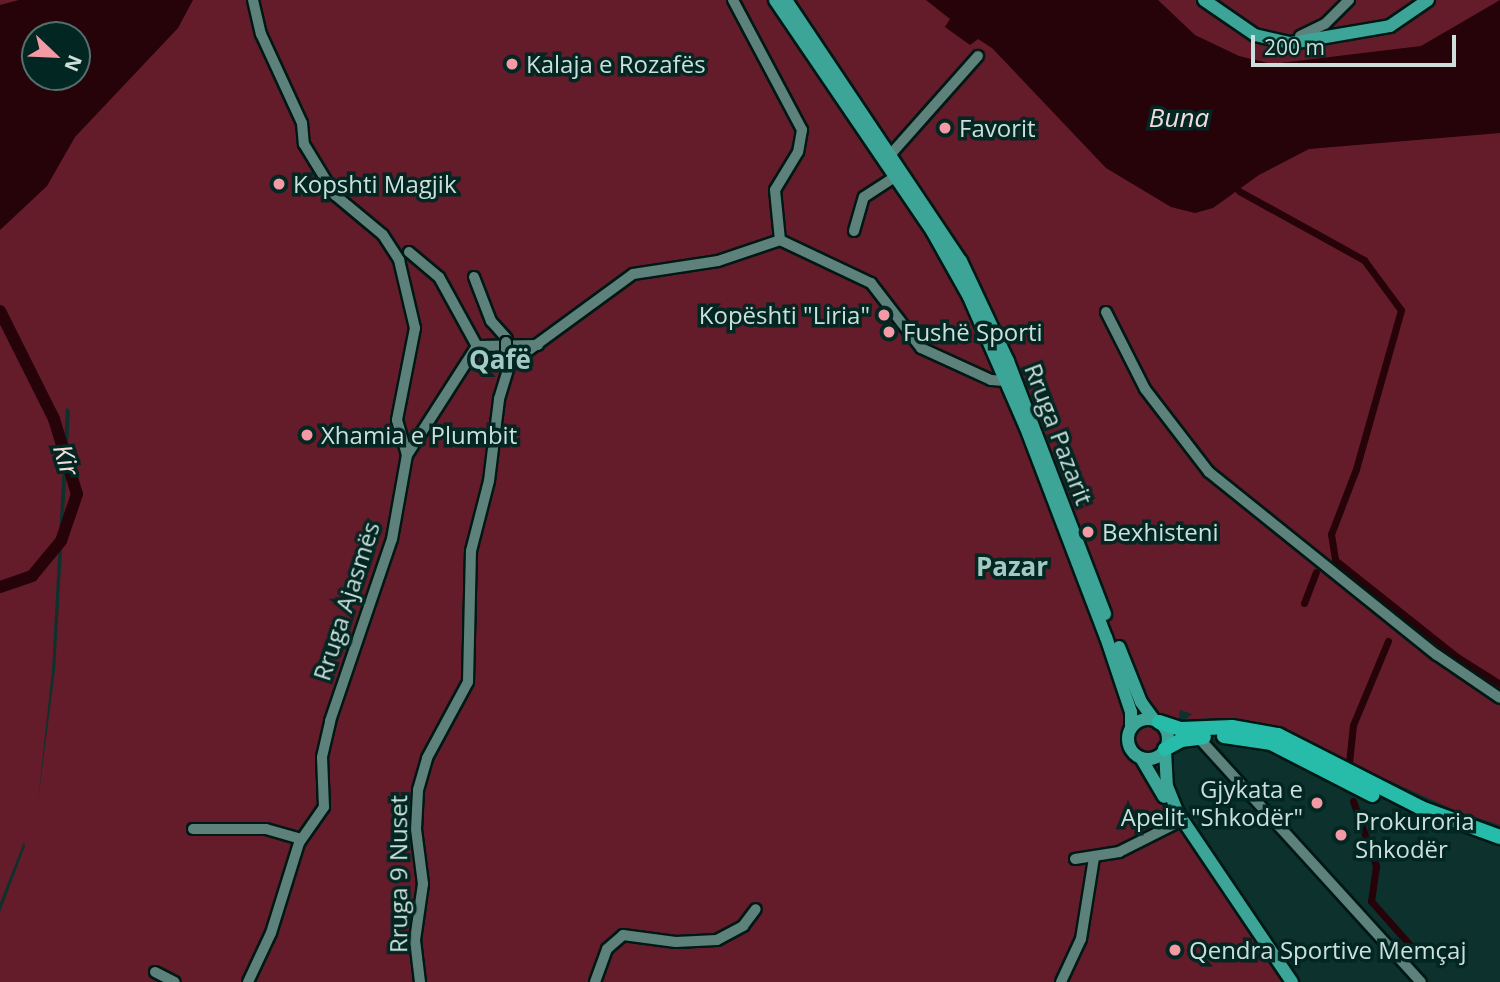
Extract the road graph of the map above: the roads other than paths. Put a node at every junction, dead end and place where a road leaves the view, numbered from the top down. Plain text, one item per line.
1 (253, 0) edge
2 (733, 0) edge
3 (775, 0) edge
4 (786, 0) edge
5 (1204, 0) edge
6 (1349, 0) edge
7 (1428, 0) edge
8 (1266, 39) junction
9 (978, 56) dead end
10 (891, 154) junction
11 (895, 177) junction
12 (854, 231) dead end
13 (779, 240) junction
14 (409, 253) dead end
15 (474, 277) dead end
16 (1106, 312) dead end
17 (538, 345) junction
18 (477, 346) junction
19 (510, 364) junction
20 (1005, 380) junction
21 (407, 455) junction
22 (1500, 698) edge
23 (1156, 721) junction
24 (1131, 728) junction
25 (1197, 733) junction
26 (1165, 749) junction
27 (1142, 758) junction
28 (1177, 823) junction
29 (193, 828) dead end
30 (1500, 837) edge
31 (301, 839) junction
32 (1500, 846) edge
33 (1094, 858) junction
34 (1075, 859) dead end
35 (756, 909) dead end
36 (155, 972) dead end
37 (175, 982) edge
38 (248, 982) edge
39 (420, 982) edge
40 (595, 982) edge
41 (1062, 982) edge
42 (1283, 982) edge
43 (1292, 982) edge
44 (1420, 982) edge

1 - 21 street
2 - 13 street
3 - 11 main road, Rruga Pazarit
4 - 10 main road, Rruga Pazarit
5 - 8 main road
6 - 8 street
7 - 8 main road
9 - 10 street
10 - 23 main road, Rruga Pazarit
11 - 12 street
11 - 20 main road, Rruga Pazarit
13 - 17 street
13 - 20 street
14 - 18 street
15 - 19 street
16 - 22 street
17 - 18 street
17 - 19 street
18 - 21 street, Rruga Ajasmës
19 - 39 street, Rruga 9 Nuset
20 - 24 main road, Rruga Pazarit
21 - 31 street, Rruga Ajasmës
23 - 24 main road
23 - 25 highway
23 - 26 main road
24 - 27 main road
25 - 26 highway
25 - 30 highway
25 - 32 highway
25 - 44 street
26 - 27 main road
26 - 43 main road
27 - 28 main road
28 - 33 street
28 - 42 main road
29 - 31 street
31 - 38 street, Rruga Ajasmës
33 - 34 street
33 - 41 street
35 - 40 street
36 - 37 street

